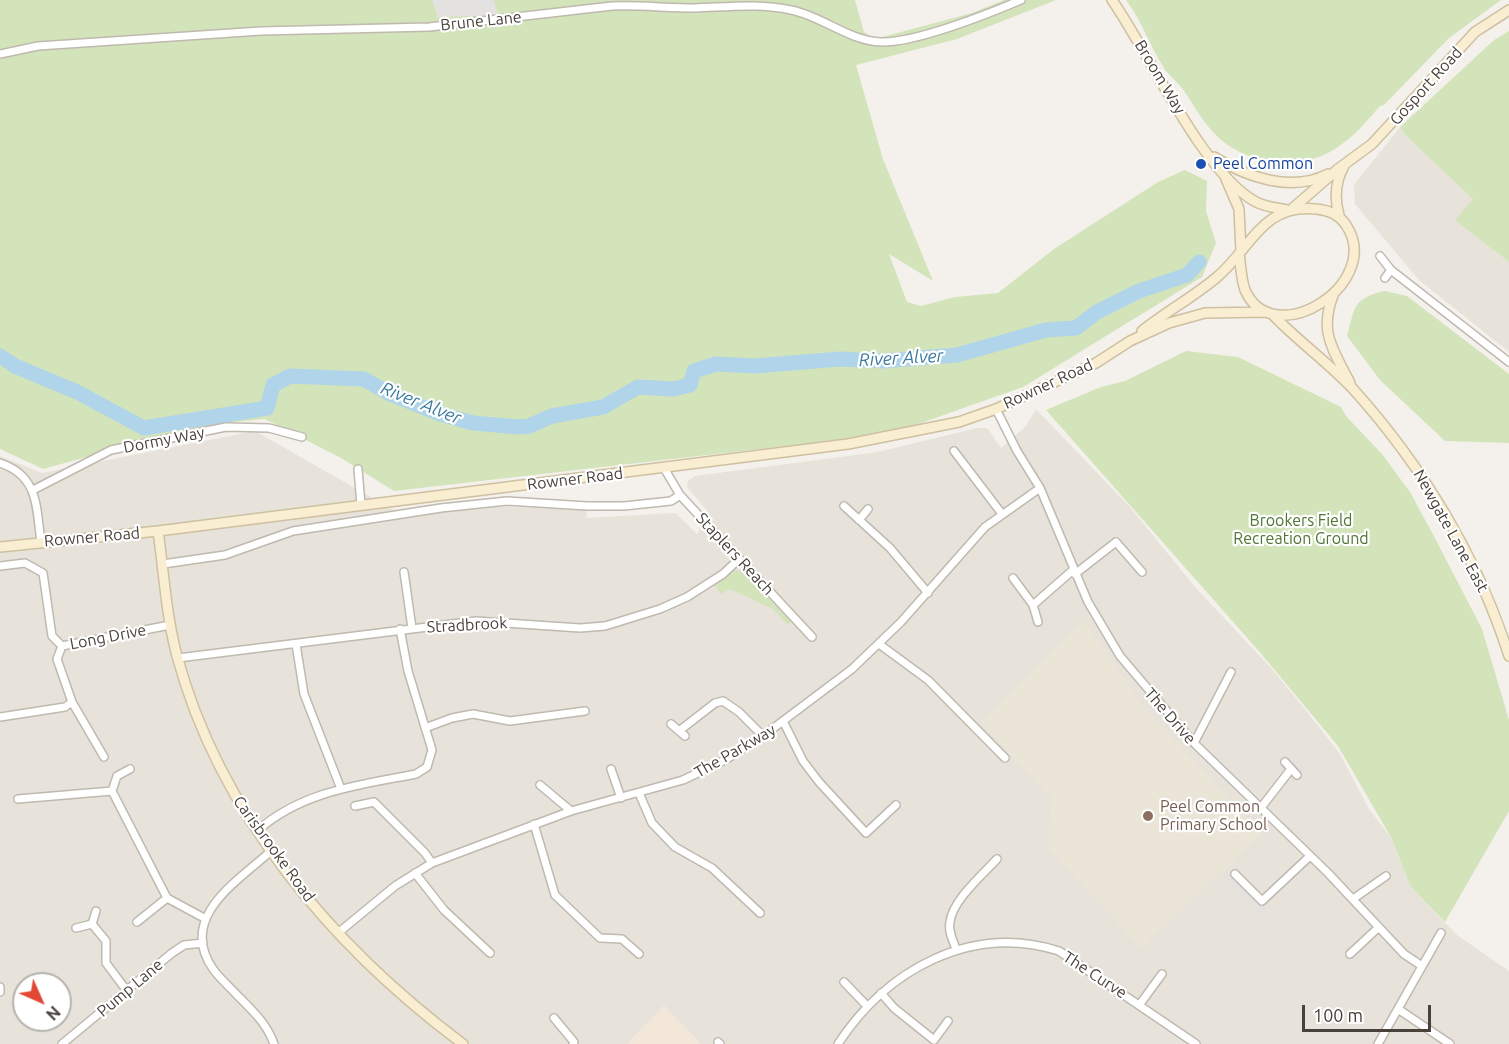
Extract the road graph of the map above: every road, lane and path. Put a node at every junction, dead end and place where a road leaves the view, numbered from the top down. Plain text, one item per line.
1 (1021, 0) edge
2 (1113, 0) edge
3 (1509, 10) edge
4 (0, 54) edge
5 (1209, 154) junction
6 (1342, 166) junction
7 (1223, 173) junction
8 (1290, 209) junction
9 (1339, 215) junction
10 (1240, 253) junction
11 (1380, 256) dead end
12 (1391, 270) junction
13 (1385, 278) dead end
14 (1335, 292) junction
15 (1271, 314) junction
16 (1130, 341) junction
17 (1509, 362) edge
18 (1352, 388) junction
19 (996, 409) junction
20 (303, 437) dead end
21 (954, 451) dead end
22 (0, 463) edge
23 (664, 468) junction
24 (358, 469) dead end
25 (1040, 488) junction
26 (33, 490) junction
27 (680, 495) junction
28 (361, 505) junction
29 (844, 506) dead end
30 (868, 509) dead end
31 (1002, 514) junction
32 (859, 520) junction
33 (159, 531) junction
34 (41, 542) junction
35 (0, 547) edge
36 (739, 559) junction
37 (163, 564) junction
38 (0, 566) edge
39 (404, 572) dead end
40 (1074, 572) junction
41 (1142, 572) dead end
42 (1012, 578) dead end
43 (928, 593) junction
44 (1033, 605) junction
45 (1038, 622) dead end
46 (170, 625) junction
47 (412, 628) junction
48 (400, 629) junction
49 (812, 637) dead end
50 (296, 644) junction
51 (879, 644) junction
52 (62, 646) junction
53 (1509, 656) edge
54 (178, 658) junction
55 (1231, 672) dead end
56 (72, 702) junction
57 (585, 711) dead end
58 (0, 717) edge
59 (784, 723) junction
60 (671, 724) dead end
61 (425, 728) junction
62 (764, 736) junction
63 (1194, 743) junction
64 (104, 757) dead end
65 (1005, 758) dead end
66 (1286, 762) dead end
67 (130, 769) dead end
68 (611, 769) dead end
69 (540, 785) dead end
70 (341, 789) junction
71 (112, 791) junction
72 (639, 793) junction
73 (621, 798) junction
74 (18, 799) dead end
75 (896, 805) dead end
76 (356, 806) dead end
77 (1260, 809) junction
78 (572, 812) junction
79 (534, 824) junction
80 (257, 831) junction
81 (271, 851) junction
82 (1310, 856) junction
83 (997, 859) dead end
84 (432, 863) junction
85 (415, 873) junction
86 (1235, 874) dead end
87 (1386, 876) dead end
88 (167, 898) junction
89 (1353, 899) junction
90 (96, 911) dead end
91 (759, 913) dead end
92 (204, 918) junction
93 (137, 922) dead end
94 (92, 924) junction
95 (1379, 927) junction
96 (76, 928) dead end
97 (338, 933) junction
98 (1441, 933) dead end
99 (203, 943) junction
100 (956, 949) junction
101 (490, 953) dead end
102 (639, 954) dead end
103 (1350, 954) dead end
104 (1422, 966) junction
105 (1162, 974) dead end
106 (844, 982) dead end
107 (0, 987) edge
108 (127, 991) junction
109 (0, 992) edge
110 (882, 993) junction
111 (1140, 1004) junction
112 (867, 1006) junction
113 (1398, 1009) junction
114 (554, 1018) dead end
115 (948, 1021) dead end
116 (62, 1044) edge
117 (274, 1044) edge
118 (463, 1044) edge
119 (573, 1044) edge
120 (837, 1044) edge
121 (1196, 1044) edge
122 (1378, 1044) edge
123 (1450, 1044) edge

1 - 4 street, Brune Lane
2 - 5 main road, Broom Way
3 - 6 main road, Gosport Road
5 - 6 main road, Broom Way
5 - 7 main road, Broom Way
6 - 8 main road
6 - 9 main road
7 - 8 main road, Broom Way
7 - 10 main road, Broom Way
8 - 9 main road
8 - 10 main road
9 - 14 main road
10 - 15 main road
10 - 16 main road, Rowner Road
11 - 12 street
12 - 13 street
12 - 17 street
14 - 15 main road
14 - 18 main road, Newgate Lane East
15 - 16 main road, Rowner Road
15 - 18 main road, Newgate Lane East
16 - 19 main road, Rowner Road
18 - 53 main road, Newgate Lane East
19 - 23 main road, Rowner Road
19 - 25 street, The Drive
20 - 26 street, Dormy Way
21 - 31 street
22 - 26 street
23 - 27 street, Staplers Reach
23 - 28 main road, Rowner Road
24 - 28 street
25 - 31 street, The Parkway
25 - 40 street, The Drive
26 - 34 street
27 - 36 street, Staplers Reach
27 - 37 street
28 - 33 main road, Rowner Road
29 - 32 street
30 - 32 street
31 - 43 street, The Parkway
32 - 43 street
33 - 34 main road, Rowner Road
33 - 37 main road, Carisbrooke Road
34 - 35 main road, Rowner Road
36 - 47 street, Stradbrook
36 - 49 street, Staplers Reach
37 - 46 main road, Carisbrooke Road
38 - 52 street, Long Drive
39 - 47 street
40 - 41 street
40 - 44 street
40 - 63 street, The Drive
42 - 44 street
43 - 51 street, The Parkway
44 - 45 street
46 - 52 street, Long Drive
46 - 54 main road, Carisbrooke Road
47 - 48 street, Stradbrook
48 - 50 street, Stradbrook
48 - 61 street
50 - 54 street, Stradbrook
50 - 70 street
51 - 59 street, The Parkway
51 - 65 street
52 - 56 street
54 - 80 main road, Carisbrooke Road
55 - 63 street
56 - 58 street
56 - 64 street
57 - 61 street
59 - 62 street, The Parkway
59 - 75 street
60 - 62 street
61 - 70 street
62 - 72 street, The Parkway
63 - 77 street, The Drive
66 - 77 street
67 - 71 street
68 - 73 street
69 - 78 street
70 - 80 street
71 - 74 street
71 - 88 street
72 - 73 street, The Parkway
72 - 91 street
73 - 78 street, The Parkway
76 - 84 street
77 - 82 street, The Drive
78 - 79 street, The Parkway
79 - 84 street, The Parkway
79 - 102 street
80 - 81 main road, Carisbrooke Road
81 - 92 street
81 - 97 main road, Carisbrooke Road
82 - 86 street
82 - 89 street, The Drive
83 - 100 street
84 - 85 street, The Parkway
85 - 97 street, The Parkway
85 - 101 street
87 - 89 street
88 - 92 street
88 - 93 street
89 - 95 street, The Drive
90 - 94 street
92 - 99 street
94 - 96 street
94 - 108 street
95 - 103 street
95 - 104 street, The Drive
97 - 118 main road, Carisbrooke Road
98 - 104 street
99 - 108 street, Pump Lane
99 - 117 street
100 - 110 street, The Curve
100 - 111 street, The Curve
104 - 113 street
105 - 111 street
106 - 112 street
107 - 109 street
108 - 116 street, Pump Lane
110 - 112 street, The Curve
110 - 115 street
111 - 121 street, The Curve
112 - 120 street, The Curve
113 - 122 street
113 - 123 street
114 - 119 street

